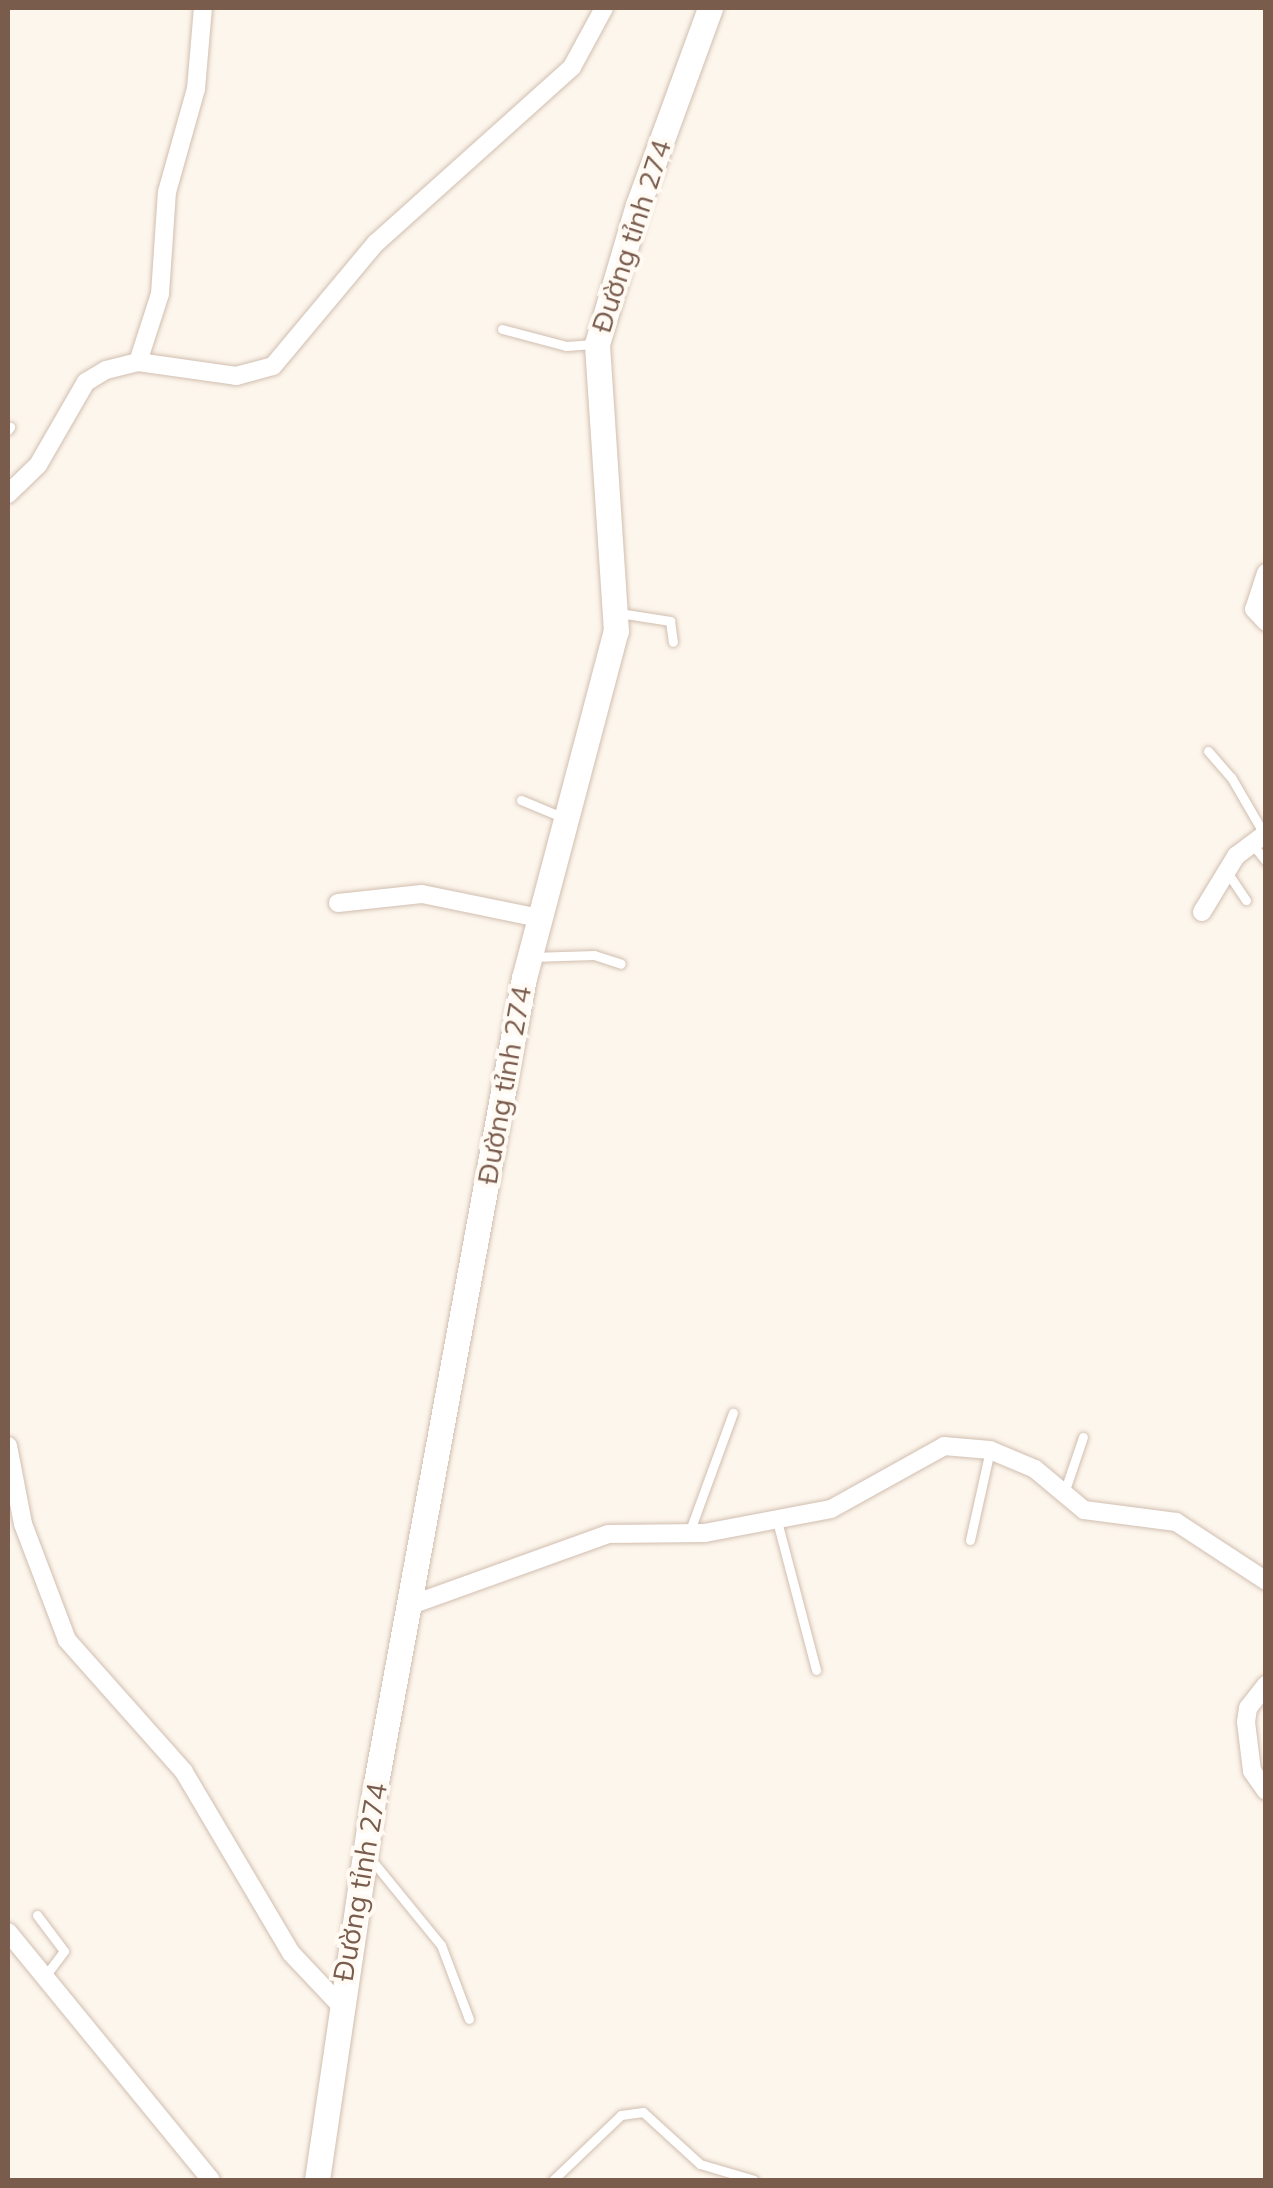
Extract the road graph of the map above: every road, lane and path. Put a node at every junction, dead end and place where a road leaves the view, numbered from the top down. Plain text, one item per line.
1 (204, 8) edge
2 (604, 8) edge
3 (710, 8) edge
4 (502, 328) dead end
5 (597, 344) junction
6 (138, 362) junction
7 (8, 494) edge
8 (1266, 573) edge
9 (616, 612) junction
10 (1266, 622) edge
11 (673, 642) dead end
12 (1208, 752) dead end
13 (521, 800) dead end
14 (564, 818) junction
15 (1260, 836) edge
16 (1266, 860) edge
17 (1226, 870) junction
18 (1246, 900) dead end
19 (338, 903) dead end
20 (1202, 912) dead end
21 (539, 918) junction
22 (529, 957) junction
23 (621, 964) dead end
24 (733, 1413) dead end
25 (1082, 1437) dead end
26 (8, 1446) edge
27 (990, 1450) junction
28 (1064, 1494) junction
29 (777, 1521) junction
30 (689, 1534) junction
31 (970, 1540) dead end
32 (1266, 1581) edge
33 (411, 1605) junction
34 (816, 1670) dead end
35 (1266, 1685) edge
36 (1266, 1791) edge
37 (364, 1852) junction
38 (37, 1915) dead end
39 (8, 1932) edge
40 (44, 1976) junction
41 (339, 2004) junction
42 (468, 2018) dead end
43 (211, 2180) edge
44 (317, 2180) edge
45 (553, 2180) edge
46 (754, 2180) edge

1 - 6 street
2 - 6 street
3 - 5 main road, Đường tỉnh 274
4 - 5 lane
5 - 9 main road, Đường tỉnh 274
6 - 7 street
8 - 10 street
9 - 11 lane
9 - 14 main road, Đường tỉnh 274
12 - 15 lane
13 - 14 lane
14 - 21 main road, Đường tỉnh 274
15 - 16 lane
15 - 17 street
17 - 18 lane
17 - 20 street
19 - 21 street
21 - 22 main road, Đường tỉnh 274
22 - 23 lane
22 - 33 main road, Đường tỉnh 274
24 - 30 lane
25 - 28 lane
26 - 41 street
27 - 28 street
27 - 29 street
27 - 31 lane
28 - 32 street
29 - 30 street
29 - 34 lane
30 - 33 street
33 - 37 main road, Đường tỉnh 274
35 - 36 street
37 - 41 main road, Đường tỉnh 274
37 - 42 lane
38 - 40 lane
39 - 40 street
40 - 43 street
41 - 44 main road, Đường tỉnh 274
45 - 46 lane

